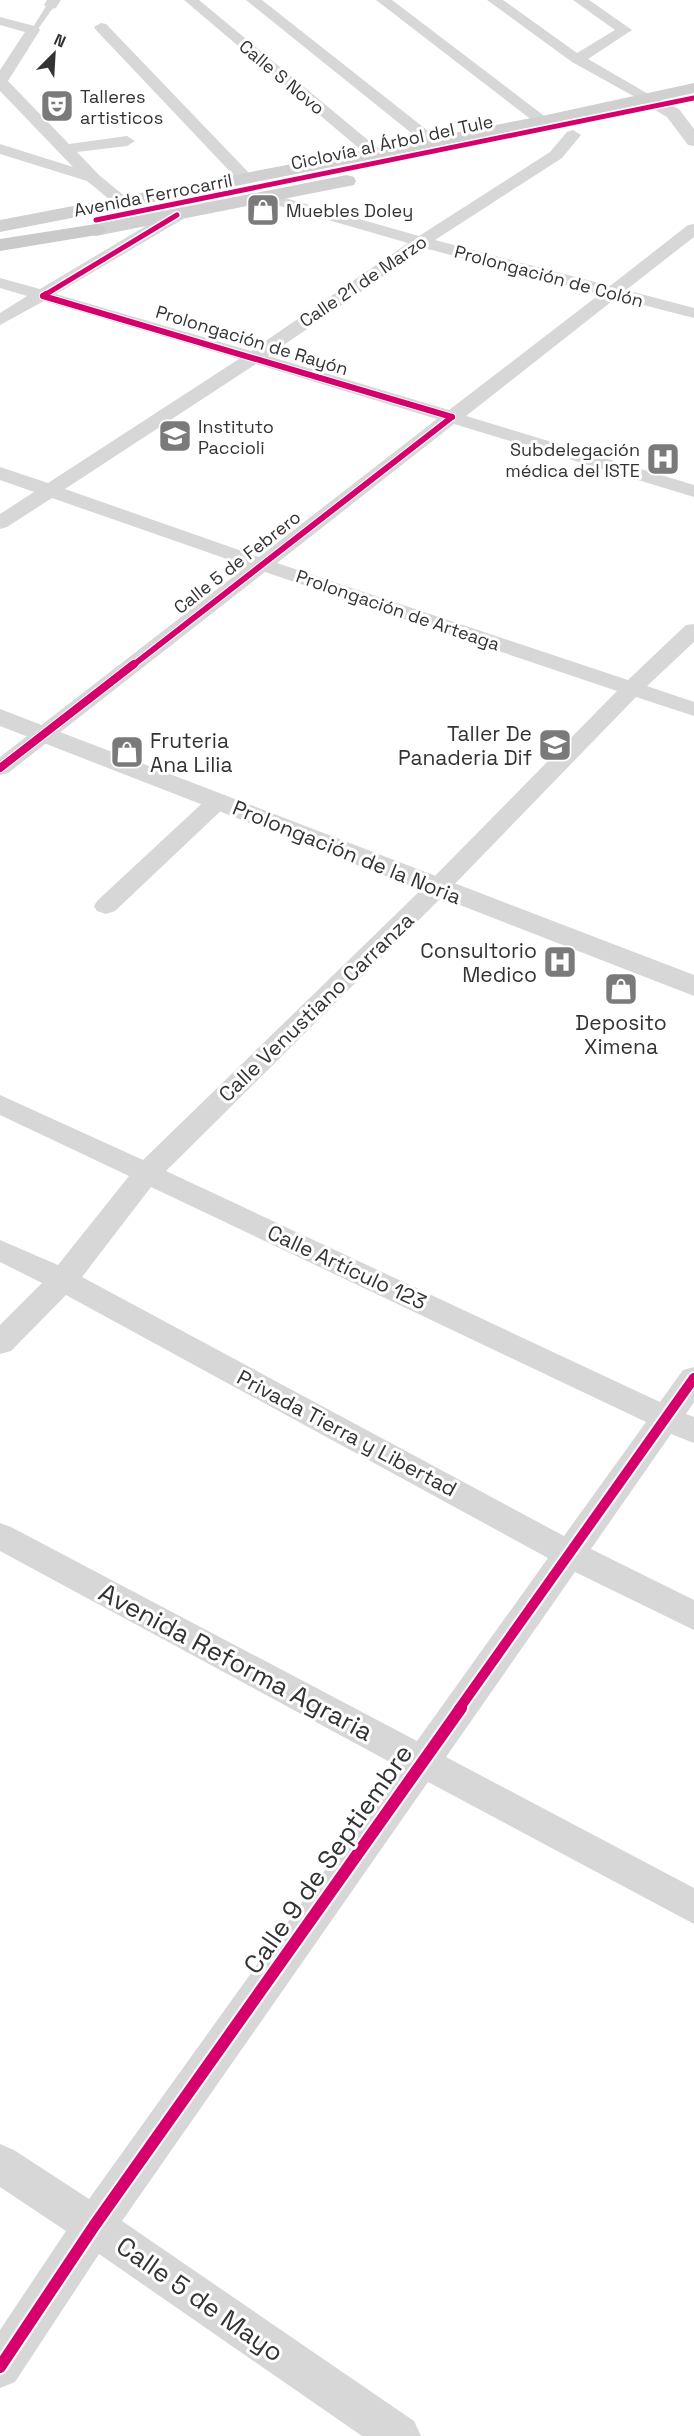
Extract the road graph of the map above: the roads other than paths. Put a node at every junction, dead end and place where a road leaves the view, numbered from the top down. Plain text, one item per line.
1 (191, 0) edge
2 (253, 0) edge
3 (383, 0) edge
4 (494, 0) edge
5 (580, 0) edge
6 (53, 3) edge
7 (0, 21) edge
8 (101, 27) dead end
9 (33, 30) junction
10 (577, 59) junction
11 (0, 82) edge
12 (694, 88) edge
13 (649, 99) junction
14 (694, 109) edge
15 (673, 113) junction
16 (542, 121) junction
17 (573, 135) junction
18 (127, 141) dead end
19 (432, 141) junction
20 (694, 141) edge
21 (61, 145) junction
22 (0, 149) edge
23 (374, 153) junction
24 (22, 157) junction
25 (0, 168) edge
26 (244, 177) junction
27 (93, 178) junction
28 (265, 197) junction
29 (121, 201) junction
30 (177, 215) junction
31 (0, 226) edge
32 (694, 229) edge
33 (96, 230) junction
34 (421, 242) junction
35 (0, 245) edge
36 (0, 251) edge
37 (0, 283) edge
38 (612, 293) junction
39 (43, 296) junction
40 (694, 313) edge
41 (0, 320) edge
42 (253, 357) junction
43 (452, 417) junction
44 (0, 473) edge
45 (48, 490) junction
46 (694, 491) edge
47 (0, 524) edge
48 (260, 564) junction
49 (694, 630) edge
50 (631, 689) junction
51 (694, 709) edge
52 (0, 717) edge
53 (44, 734) junction
54 (0, 768) edge
55 (218, 801) junction
56 (437, 888) junction
57 (106, 906) dead end
58 (694, 987) edge
59 (0, 1104) edge
60 (147, 1173) junction
61 (0, 1250) edge
62 (63, 1280) junction
63 (0, 1343) edge
64 (694, 1378) edge
65 (680, 1425) edge
66 (0, 1536) edge
67 (570, 1554) junction
68 (694, 1616) edge
69 (423, 1762) junction
70 (694, 1907) edge
71 (0, 2164) edge
72 (94, 2226) junction
73 (0, 2367) edge
74 (399, 2436) edge

1 - 23 street, Calle S Novo
2 - 19 street
3 - 16 street
4 - 10 street
5 - 10 street
6 - 9 lane
7 - 9 street
8 - 26 street
9 - 11 street
10 - 13 street
11 - 21 street
12 - 13 main road, Avenida Ferrocarril
13 - 15 street
13 - 16 main road, Avenida Ferrocarril
14 - 15 main road, Avenida Ferrocarril
15 - 17 main road, Avenida Ferrocarril
15 - 20 street
16 - 19 main road, Avenida Ferrocarril
17 - 28 main road, Avenida Ferrocarril
17 - 34 street, Calle 21 de Marzo
18 - 21 street
19 - 23 main road, Avenida Ferrocarril
21 - 24 street
21 - 27 street
22 - 24 street
23 - 26 main road, Avenida Ferrocarril
24 - 25 street
24 - 27 street
26 - 29 main road, Avenida Ferrocarril
27 - 29 street
28 - 30 main road, Avenida Ferrocarril
28 - 34 street, Prolongación de Colón
29 - 31 main road, Avenida Ferrocarril
30 - 33 main road, Avenida Ferrocarril
30 - 39 street
32 - 38 street, Calle 5 de Febrero
33 - 35 main road, Avenida Ferrocarril
33 - 36 street, Avenida Ferrocarril
34 - 38 street, Prolongación de Colón
34 - 42 street, Calle 21 de Marzo
37 - 39 street, Prolongación de Rayón
38 - 40 street, Prolongación de Colón
38 - 43 street, Calle 5 de Febrero
39 - 41 street
39 - 42 street, Prolongación de Rayón
42 - 43 street, Prolongación de Rayón
42 - 45 street, Calle 21 de Marzo
43 - 46 street, Prolongación de Rayón
43 - 48 street, Calle 5 de Febrero
44 - 45 street, Prolongación de Arteaga
45 - 47 street, Calle 21 de Marzo
45 - 48 street, Prolongación de Arteaga
48 - 50 street, Prolongación de Arteaga
48 - 53 street, Calle 5 de Febrero
49 - 50 street, Calle Venustiano Carranza
50 - 51 street, Prolongación de Arteaga
50 - 56 street, Calle Venustiano Carranza
52 - 53 street, Prolongación de la Noria
53 - 54 street, Calle 5 de Febrero
53 - 55 street, Prolongación de la Noria
55 - 56 street, Prolongación de la Noria
55 - 57 street
56 - 58 street, Prolongación de la Noria
56 - 60 street, Calle Venustiano Carranza
59 - 60 street, Calle Artículo 123
60 - 62 street, Calle Venustiano Carranza
60 - 65 street, Calle Artículo 123
61 - 62 street, Privada Tierra y Libertad
62 - 63 street, Calle Venustiano Carranza
62 - 67 street, Privada Tierra y Libertad
64 - 65 street, Calle 9 de Septiembre
65 - 67 street, Calle 9 de Septiembre
66 - 69 street, Avenida Reforma Agraria
67 - 68 street, Privada Tierra y Libertad
67 - 69 street, Calle 9 de Septiembre
69 - 70 street, Avenida Reforma Agraria
69 - 72 street, Calle 9 de Septiembre
71 - 72 street, Calle 5 de Mayo
72 - 73 street, Calle 9 de Septiembre
72 - 74 street, Calle 5 de Mayo

